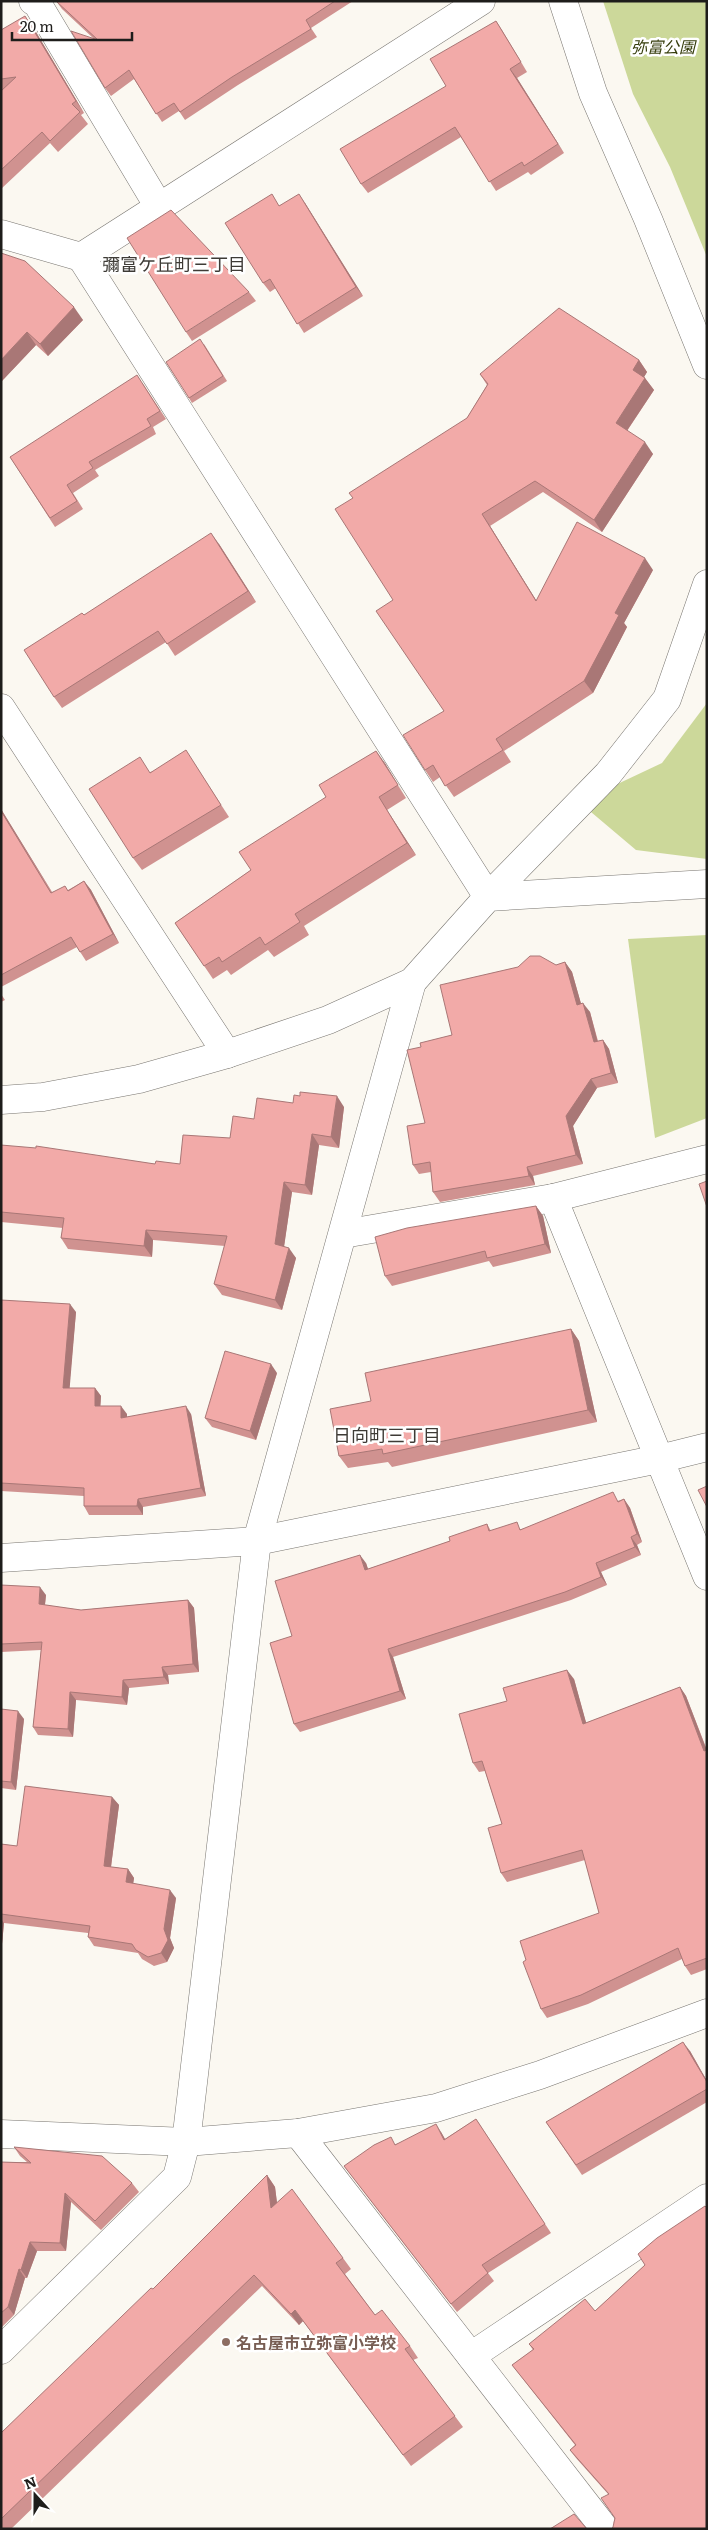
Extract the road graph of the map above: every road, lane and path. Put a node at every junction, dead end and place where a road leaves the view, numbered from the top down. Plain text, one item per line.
1 (481, 1) edge
2 (563, 1) edge
3 (36, 2) edge
4 (159, 208) junction
5 (1, 234) edge
6 (81, 257) junction
7 (707, 365) edge
8 (707, 584) edge
9 (1, 708) edge
10 (707, 884) edge
11 (488, 897) junction
12 (412, 982) junction
13 (227, 1054) junction
14 (1, 1100) edge
15 (707, 1159) edge
16 (553, 1198) junction
17 (342, 1234) junction
18 (707, 1447) edge
19 (659, 1459) junction
20 (257, 1541) junction
21 (1, 1558) edge
22 (707, 1576) edge
23 (707, 2013) edge
24 (298, 2133) junction
25 (1, 2134) edge
26 (186, 2142) junction
27 (707, 2198) edge
28 (1, 2350) edge
29 (471, 2356) junction
30 (605, 2529) edge

1 - 4 street
2 - 7 street
3 - 4 street
4 - 6 street
5 - 6 street
6 - 11 street
8 - 11 street
9 - 13 street
10 - 11 street
11 - 12 street
12 - 13 street
12 - 17 street
13 - 14 street
15 - 16 street
16 - 17 street
16 - 19 street
17 - 20 street
18 - 19 street
19 - 20 street
19 - 22 street
20 - 21 street
20 - 26 street
23 - 24 street
24 - 26 street
24 - 29 street
25 - 26 street
26 - 28 street
27 - 29 street
29 - 30 street

